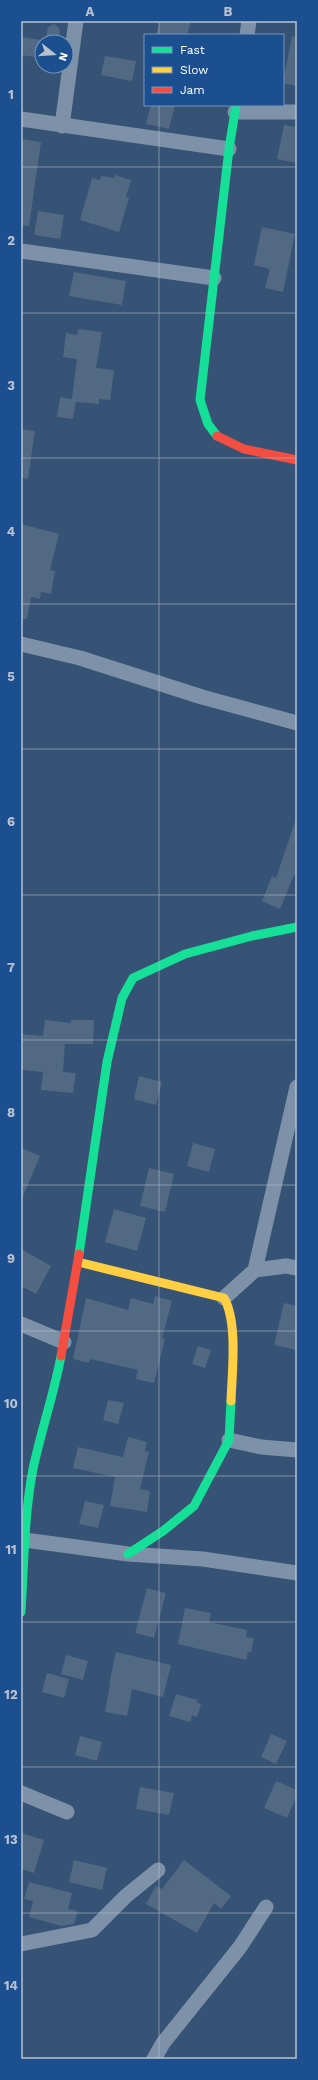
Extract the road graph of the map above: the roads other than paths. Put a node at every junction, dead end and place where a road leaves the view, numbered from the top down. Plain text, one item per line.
1 (76, 21) edge
2 (249, 21) edge
3 (247, 34) edge
4 (236, 108) edge
5 (297, 112) edge
6 (21, 119) edge
7 (62, 126) junction
8 (229, 149) junction
9 (21, 251) edge
10 (214, 278) junction
11 (297, 460) edge
12 (21, 644) edge
13 (297, 723) edge
14 (297, 927) edge
15 (297, 1087) edge
16 (78, 1262) junction
17 (297, 1268) edge
18 (255, 1270) junction
19 (224, 1298) junction
20 (21, 1324) edge
21 (64, 1342) junction
22 (229, 1440) junction
23 (297, 1450) edge
24 (25, 1540) junction
25 (128, 1554) junction
26 (297, 1573) edge
27 (22, 1600) edge
28 (21, 1612) edge
29 (21, 1793) edge
30 (67, 1812) dead end
31 (158, 1870) dead end
32 (266, 1907) dead end
33 (21, 1944) edge
34 (154, 2059) edge

1 - 7 street
2 - 3 street
4 - 5 street
4 - 8 street
6 - 7 street
7 - 8 street
8 - 10 street
9 - 10 street
10 - 11 street
12 - 13 street
14 - 16 street
15 - 18 street
16 - 19 street
16 - 21 street
17 - 18 street
18 - 19 street
19 - 22 street
20 - 21 street
21 - 24 street
22 - 23 street
22 - 25 street
24 - 25 street
24 - 27 street
25 - 26 street
27 - 28 street
29 - 30 street
31 - 33 street
32 - 34 street

